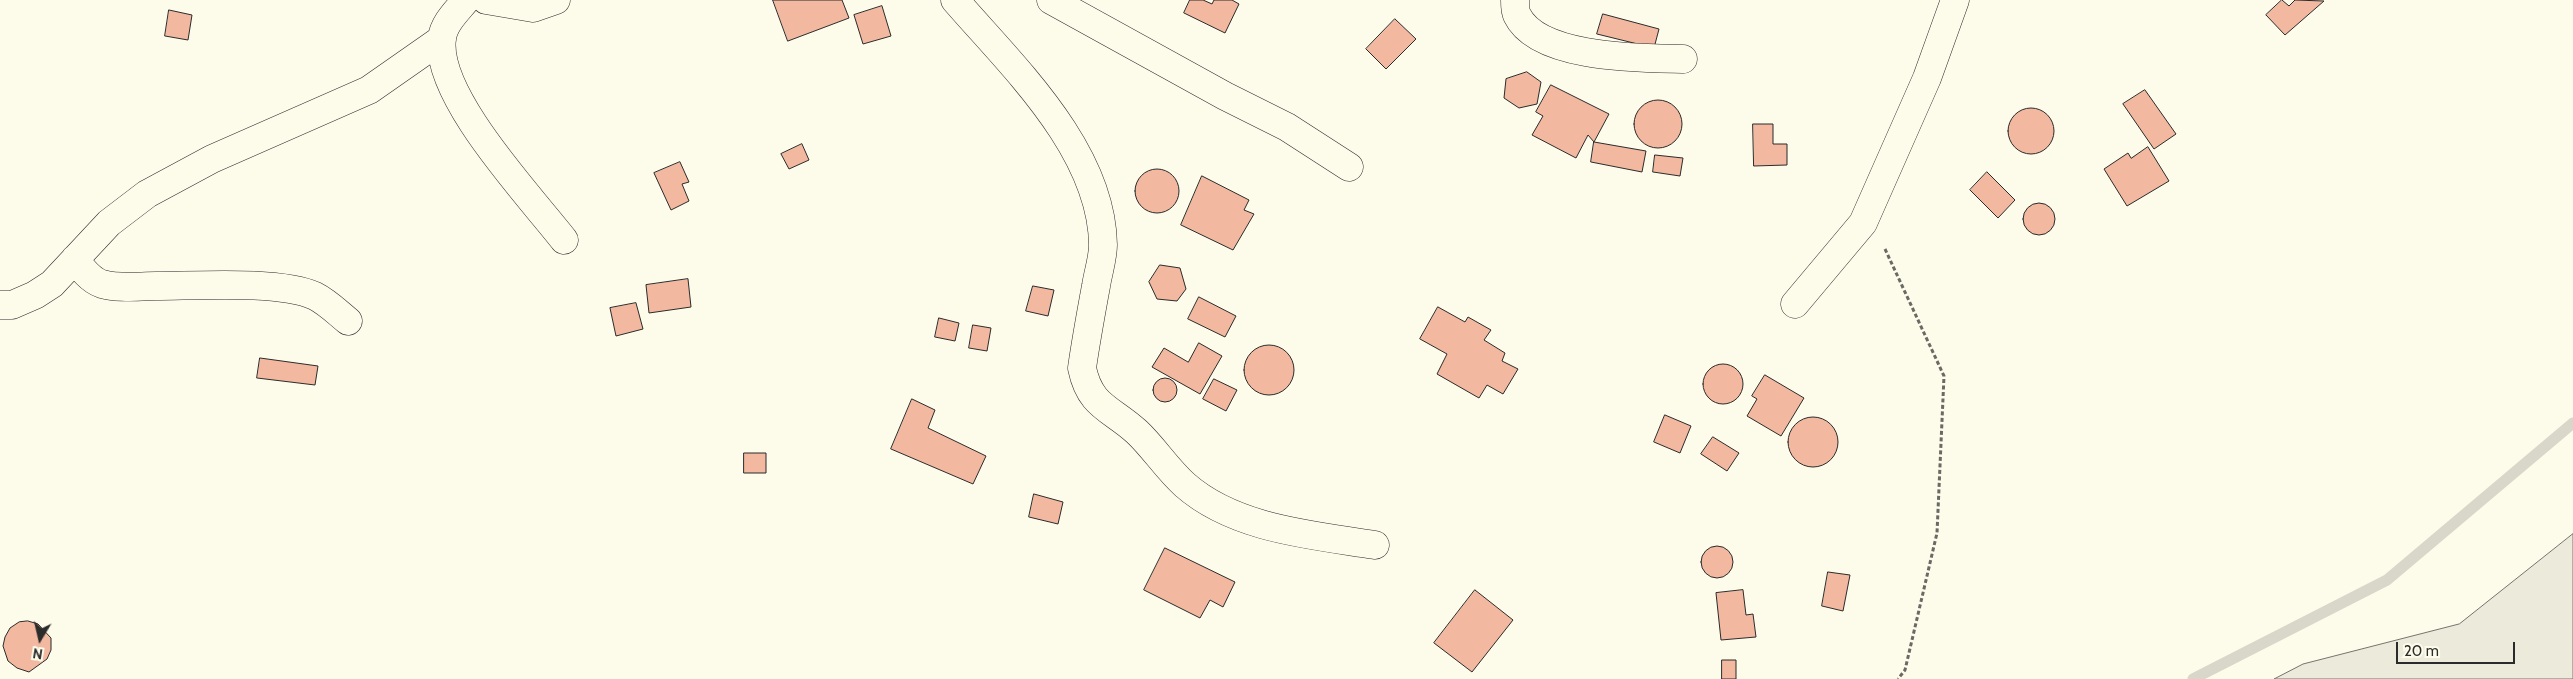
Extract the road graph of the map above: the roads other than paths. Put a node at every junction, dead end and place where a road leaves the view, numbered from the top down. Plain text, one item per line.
1 (466, 0) edge
2 (486, 0) edge
3 (556, 0) edge
4 (956, 0) edge
5 (1051, 0) edge
6 (1515, 0) edge
7 (1955, 0) edge
8 (442, 39) junction
9 (1683, 59) dead end
10 (1350, 167) dead end
11 (564, 240) dead end
12 (74, 259) junction
13 (1795, 304) dead end
14 (0, 305) edge
15 (348, 321) dead end
16 (1375, 545) dead end

1 - 8 street
2 - 3 street
4 - 16 street
5 - 10 street
6 - 9 street
7 - 13 street
8 - 11 street
8 - 12 street
12 - 14 street
12 - 15 street

